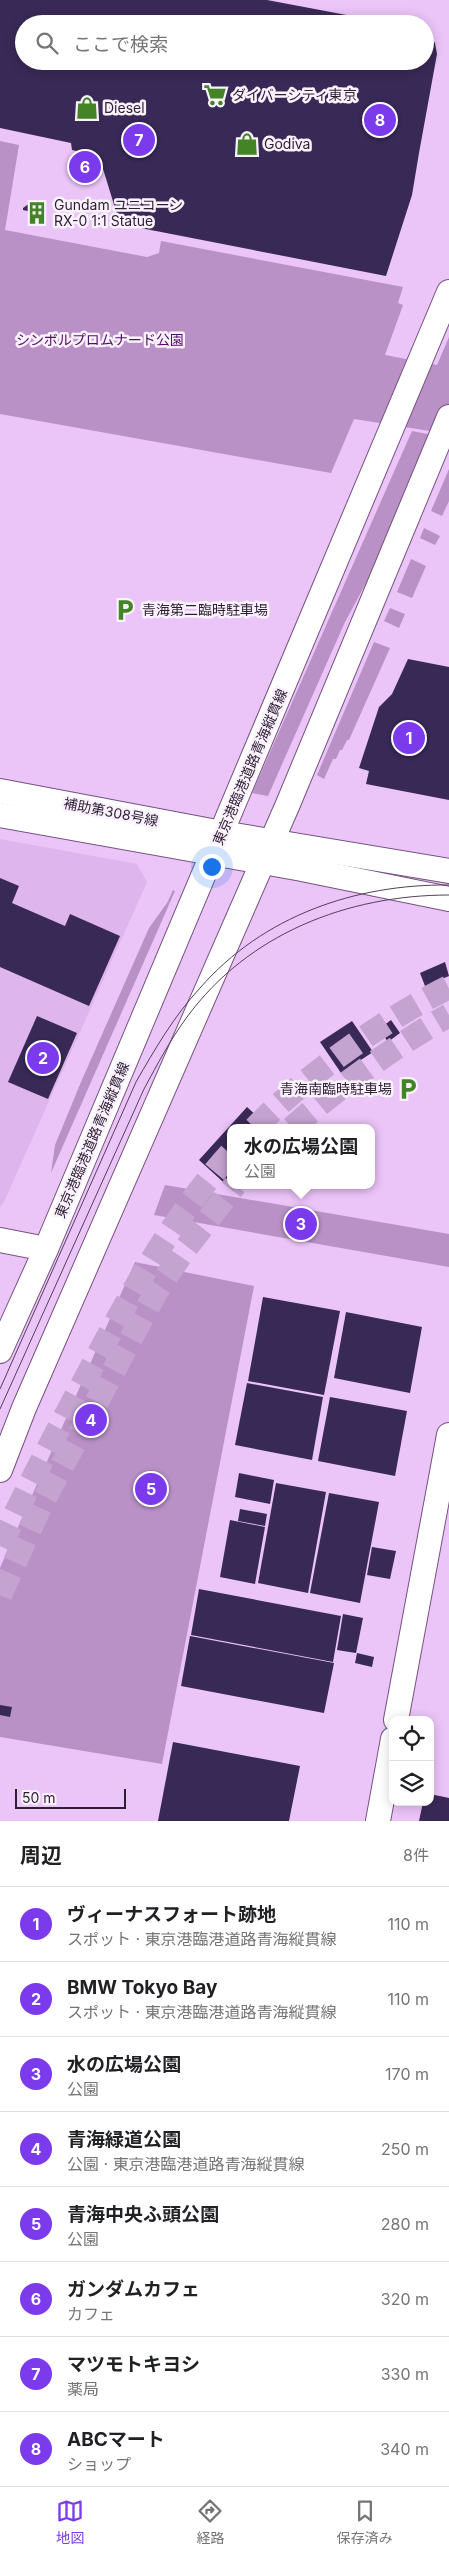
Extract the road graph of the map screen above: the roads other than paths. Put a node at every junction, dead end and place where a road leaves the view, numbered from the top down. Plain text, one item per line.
1 (449, 292) edge
2 (449, 417) edge
3 (0, 791) edge
4 (0, 814) edge
5 (218, 843) junction
6 (267, 851) junction
7 (449, 871) edge
8 (449, 899) edge
9 (0, 1240) edge
10 (46, 1249) junction
11 (0, 1351) edge
12 (449, 1435) edge
13 (0, 1470) edge
14 (397, 1716) edge
15 (389, 1761) edge
16 (378, 1821) edge

1 - 5 street, 東京港臨港道路青海縦貫線
2 - 6 street
3 - 5 street, 補助第308号線
4 - 5 street, 補助第308号線
5 - 6 street
5 - 10 street, 東京港臨港道路青海縦貫線
6 - 7 street
6 - 8 street
6 - 13 street
9 - 10 street
10 - 11 street, 東京港臨港道路青海縦貫線
12 - 14 street
15 - 16 street

